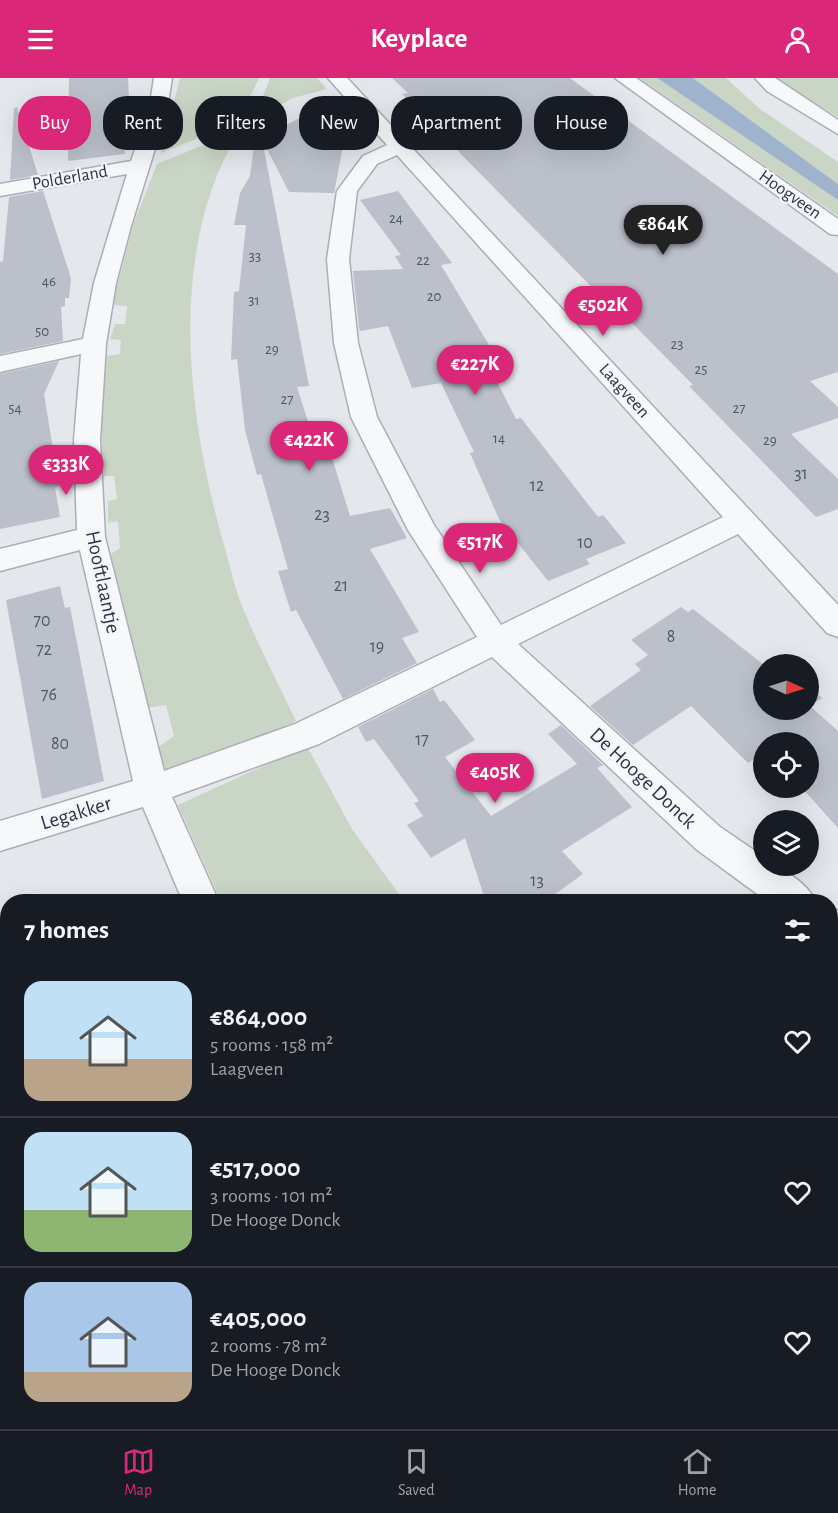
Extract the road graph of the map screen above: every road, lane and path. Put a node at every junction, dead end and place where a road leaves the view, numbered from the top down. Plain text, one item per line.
1 (163, 78) edge
2 (337, 78) edge
3 (624, 78) edge
4 (764, 78) edge
5 (838, 128) edge
6 (391, 136) edge
7 (391, 150) edge
8 (404, 150) edge
9 (141, 165) junction
10 (0, 190) edge
11 (838, 229) edge
12 (94, 344) junction
13 (0, 364) edge
14 (742, 520) junction
15 (91, 537) junction
16 (0, 560) edge
17 (838, 625) edge
18 (497, 643) junction
19 (152, 789) junction
20 (0, 836) edge
21 (198, 894) edge
22 (787, 894) edge

1 - 9 street, Hooftlaantje
2 - 6 street, Laagveen
3 - 11 street, Hoogveen
4 - 5 street
7 - 18 street, De Hooge Donck
8 - 14 street, Laagveen
9 - 10 street, Polderland
9 - 12 street, Hooftlaantje
12 - 13 street
12 - 15 street, Hooftlaantje
14 - 17 street, Laagveen
14 - 18 street
15 - 16 street
15 - 19 street, Hooftlaantje
18 - 19 street
18 - 22 street, De Hooge Donck
19 - 20 street, Legakker
19 - 21 street, Hooftlaantje

